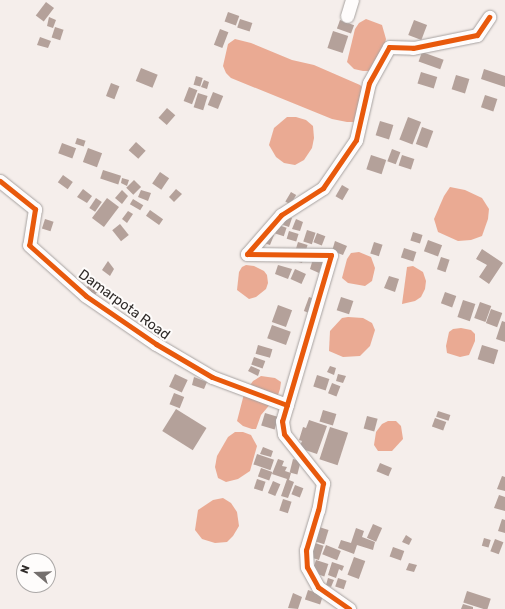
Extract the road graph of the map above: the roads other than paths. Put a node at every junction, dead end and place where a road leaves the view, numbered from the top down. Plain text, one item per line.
1 (352, 0) edge
2 (347, 16) dead end
3 (489, 17) dead end
4 (0, 181) edge
5 (287, 405) junction
6 (349, 609) edge

1 - 2 street
3 - 5 street
4 - 5 street, Damarpota Road
5 - 6 street

